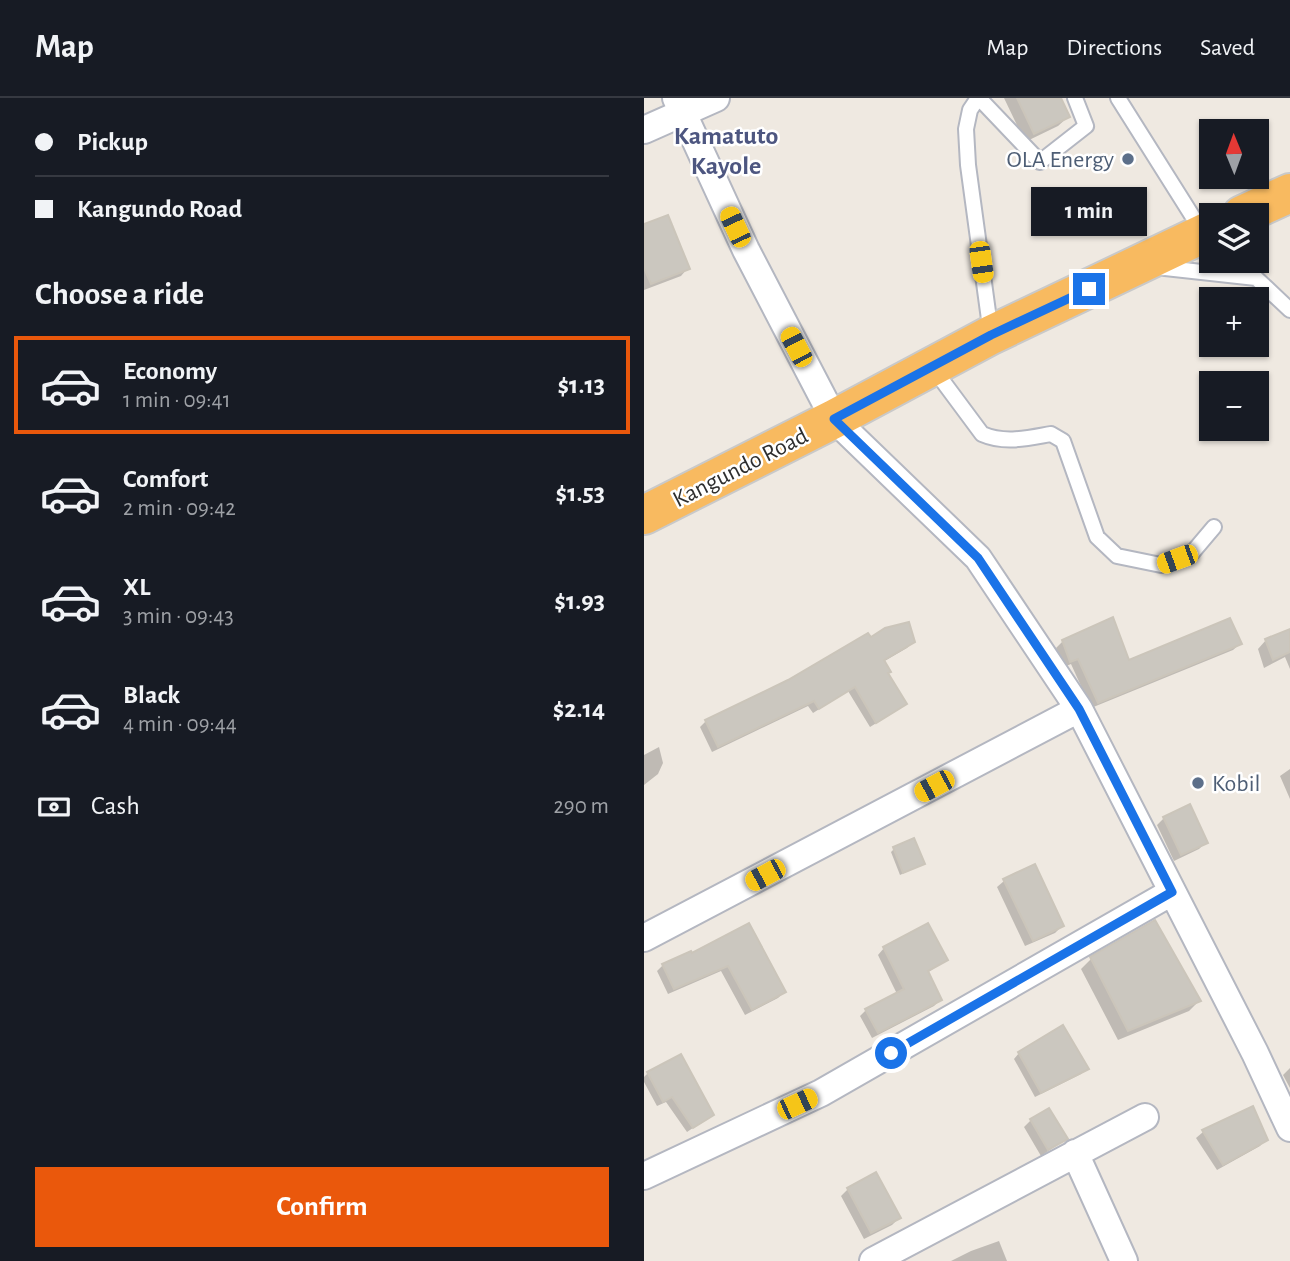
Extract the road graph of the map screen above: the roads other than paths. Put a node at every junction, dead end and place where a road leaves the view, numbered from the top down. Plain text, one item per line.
1 (716, 98) edge
2 (979, 98) edge
3 (1075, 98) edge
4 (1118, 98) edge
5 (680, 106) edge
6 (644, 130) edge
7 (1290, 193) edge
8 (1268, 203) edge
9 (1199, 220) edge
10 (1199, 236) edge
11 (1138, 265) junction
12 (1290, 310) edge
13 (991, 335) junction
14 (932, 367) junction
15 (834, 419) junction
16 (644, 515) edge
17 (1214, 527) dead end
18 (1079, 709) junction
19 (1172, 892) junction
20 (644, 938) edge
21 (1145, 1117) dead end
22 (1290, 1128) edge
23 (1075, 1153) junction
24 (644, 1176) edge
25 (873, 1261) edge
26 (1124, 1261) edge

1 - 5 street
2 - 3 lane
2 - 13 lane
4 - 9 lane
5 - 6 street
5 - 15 street
7 - 8 highway
10 - 11 highway, Kangundo Road
11 - 12 lane
11 - 13 highway, Kangundo Road
13 - 14 highway, Kangundo Road
14 - 15 highway, Kangundo Road
14 - 17 lane
15 - 16 highway, Kangundo Road
15 - 18 street
18 - 19 street
18 - 20 street
19 - 22 street
19 - 24 street
21 - 23 street
23 - 25 street
23 - 26 street

